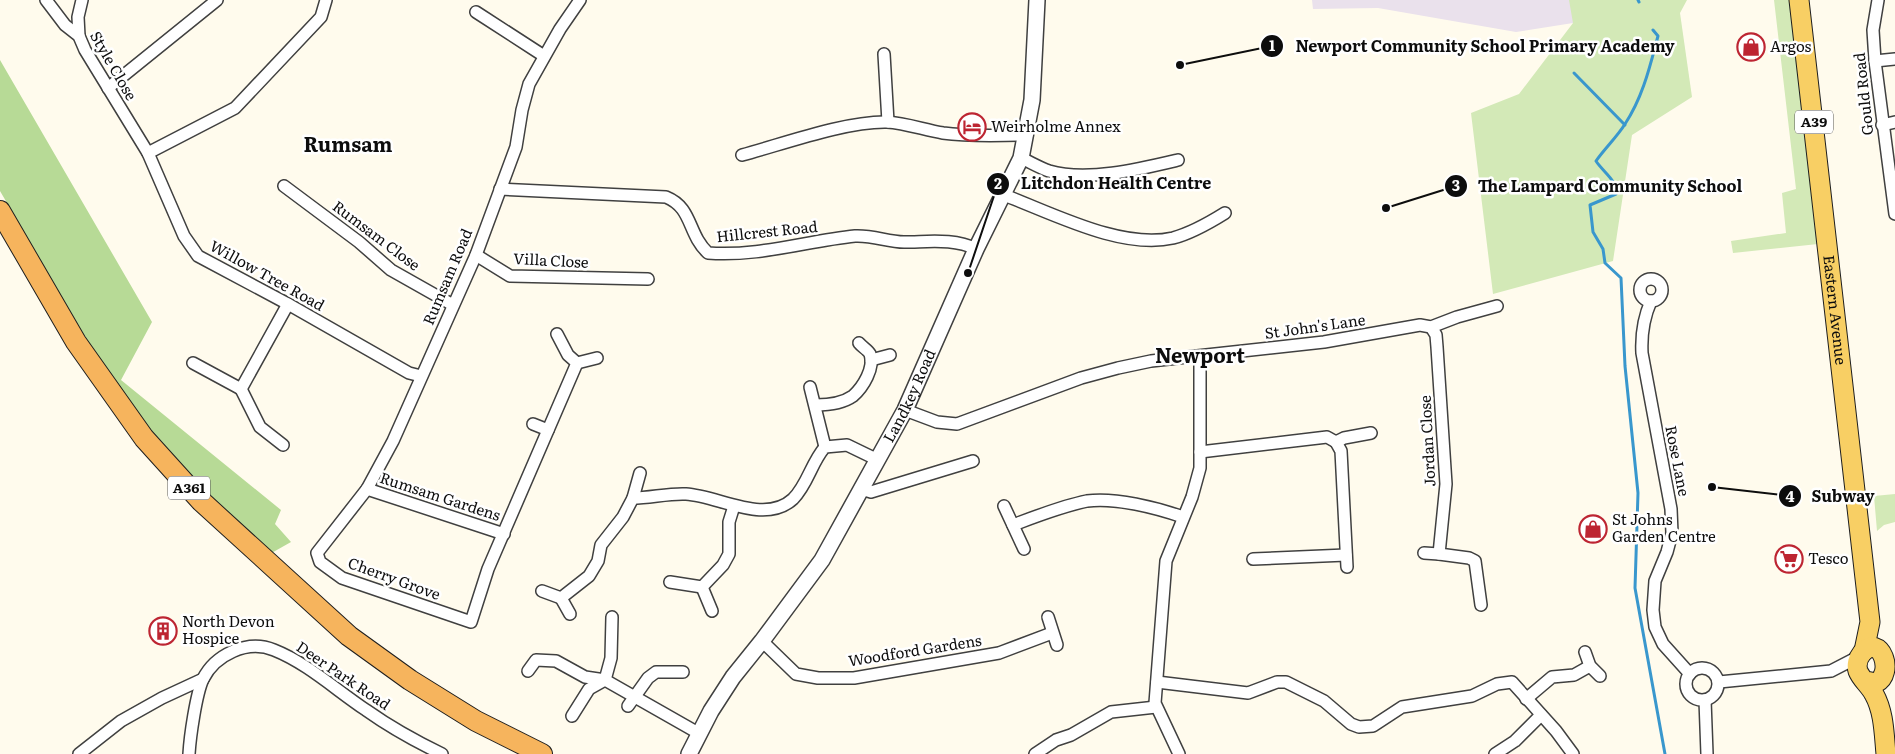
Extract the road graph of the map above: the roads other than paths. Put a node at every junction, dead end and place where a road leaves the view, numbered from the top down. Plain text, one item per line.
1 (46, 0) edge
2 (82, 0) edge
3 (217, 0) edge
4 (326, 0) edge
5 (580, 0) edge
6 (1037, 0) edge
7 (1799, 0) edge
8 (1878, 0) edge
9 (476, 12) dead end
10 (79, 36) junction
11 (884, 54) dead end
12 (544, 56) junction
13 (1895, 59) edge
14 (1875, 61) junction
15 (108, 88) junction
16 (888, 122) junction
17 (1895, 122) edge
18 (1882, 125) junction
19 (1027, 135) junction
20 (148, 153) junction
21 (742, 154) dead end
22 (1021, 158) junction
23 (1178, 160) dead end
24 (284, 186) dead end
25 (500, 188) junction
26 (1004, 195) junction
27 (0, 211) edge
28 (1225, 213) dead end
29 (1895, 214) edge
30 (976, 249) junction
31 (476, 255) junction
32 (630, 266) dead end
33 (630, 279) junction
34 (648, 279) dead end
35 (1651, 301) dead end
36 (288, 304) junction
37 (453, 305) junction
38 (1497, 306) dead end
39 (1431, 327) junction
40 (557, 334) dead end
41 (859, 344) dead end
42 (890, 355) dead end
43 (1200, 356) junction
44 (597, 358) dead end
45 (871, 360) junction
46 (193, 362) dead end
47 (577, 363) junction
48 (421, 376) junction
49 (243, 385) junction
50 (810, 387) dead end
51 (816, 405) junction
52 (905, 410) junction
53 (533, 424) dead end
54 (548, 430) junction
55 (1371, 433) dead end
56 (1336, 442) junction
57 (282, 445) dead end
58 (825, 447) junction
59 (1200, 452) junction
60 (878, 460) junction
61 (973, 461) dead end
62 (640, 473) dead end
63 (367, 488) junction
64 (861, 490) junction
65 (633, 498) junction
66 (734, 506) junction
67 (1004, 506) dead end
68 (1183, 517) junction
69 (1013, 525) junction
70 (504, 534) junction
71 (1024, 549) dead end
72 (316, 553) joint
73 (1424, 553) dead end
74 (1439, 554) junction
75 (1346, 555) junction
76 (1253, 559) dead end
77 (1348, 567) dead end
78 (670, 582) dead end
79 (702, 587) junction
80 (542, 591) dead end
81 (561, 598) junction
82 (1481, 605) dead end
83 (712, 611) dead end
84 (570, 614) dead end
85 (612, 617) dead end
86 (1048, 617) dead end
87 (471, 622) joint
88 (1052, 633) junction
89 (762, 641) junction
90 (1056, 645) dead end
91 (1586, 652) dead end
92 (1883, 661) edge
93 (1590, 666) junction
94 (528, 671) dead end
95 (1831, 671) junction
96 (683, 672) dead end
97 (1690, 674) junction
98 (1600, 676) dead end
99 (203, 679) junction
100 (606, 680) junction
101 (1865, 680) junction
102 (1718, 682) junction
103 (1157, 686) junction
104 (635, 695) junction
105 (1526, 699) junction
106 (1705, 700) junction
107 (628, 706) dead end
108 (1156, 707) junction
109 (1882, 712) junction
110 (1541, 715) junction
111 (572, 716) dead end
112 (700, 734) junction
113 (79, 754) edge
114 (189, 754) edge
115 (442, 754) edge
116 (542, 754) edge
117 (689, 754) edge
118 (1035, 754) edge
119 (1179, 754) edge
120 (1495, 754) edge
121 (1574, 754) edge
122 (1707, 754) edge
123 (1886, 754) edge

1 - 10 street, Style Close
2 - 10 street
3 - 15 street
4 - 20 street
5 - 12 street, Rumsam Road
6 - 19 street, Landkey Road
7 - 92 main road, Eastern Avenue / A39
8 - 14 street, Gould Road
9 - 12 street
10 - 15 street, Style Close
11 - 16 street
12 - 25 street, Rumsam Road
13 - 14 street
14 - 18 street, Gould Road
15 - 20 street, Style Close
16 - 19 street
16 - 21 street
17 - 18 street
18 - 29 street, Gould Road
19 - 22 street, Landkey Road
20 - 36 street, Willow Tree Road
22 - 23 street
22 - 26 street, Landkey Road
24 - 37 street, Rumsam Close
25 - 30 street, Hillcrest Road
25 - 31 street, Rumsam Road
26 - 28 street
26 - 30 street, Landkey Road
27 - 116 highway, A361
30 - 52 street, Landkey Road
31 - 33 street, Villa Close
31 - 37 street, Rumsam Road
32 - 33 street
33 - 34 street, Villa Close
35 - 97 street, Rose Lane
36 - 48 street, Willow Tree Road
36 - 49 street
37 - 48 street, Rumsam Road
38 - 39 street, St John's Lane
39 - 43 street, St John's Lane
39 - 74 street, Jordan Close
40 - 47 street
41 - 45 street
42 - 45 street
43 - 52 street, St John's Lane
43 - 59 street
44 - 47 street
45 - 51 street
46 - 49 street
47 - 54 street, Rumsam Gardens
48 - 63 street, Rumsam Road
49 - 57 street
50 - 51 street
51 - 58 street
52 - 60 street, Landkey Road
53 - 54 street
54 - 70 street, Rumsam Gardens
55 - 56 street
56 - 59 street
56 - 75 street
58 - 60 street
58 - 66 street
59 - 68 street
60 - 64 street, Landkey Road
61 - 64 street
62 - 65 street
63 - 70 street, Rumsam Gardens
63 - 72 street, Rumsam Road
64 - 89 street, Landkey Road
65 - 66 street
65 - 81 street
66 - 79 street
67 - 69 street
68 - 69 street
68 - 103 street
69 - 71 street
70 - 87 street, Rumsam Gardens
72 - 87 street, Cherry Grove
73 - 74 street
74 - 82 street
75 - 76 street
75 - 77 street
78 - 79 street
79 - 83 street
80 - 81 street
81 - 84 street
85 - 100 street
86 - 88 street
88 - 89 street, Woodford Gardens
88 - 90 street
89 - 112 street, Landkey Road
91 - 93 street
92 - 95 street
92 - 101 main road
92 - 101 main road, Eastern Avenue
92 - 109 main road, Eastern Avenue / A39
93 - 98 street
93 - 105 street
94 - 100 street
95 - 101 street
95 - 102 street
96 - 104 street
97 - 102 street
97 - 106 street
99 - 113 street
99 - 114 street
99 - 115 street, Deer Park Road
100 - 104 street
100 - 111 street
101 - 109 main road, Eastern Avenue / A39
102 - 106 street
103 - 105 street
103 - 108 street
104 - 107 street
104 - 112 street
105 - 110 street
106 - 122 street
108 - 118 street
108 - 119 street
109 - 123 main road, Eastern Avenue / A39
110 - 120 street
110 - 121 street
112 - 117 street, Landkey Road

